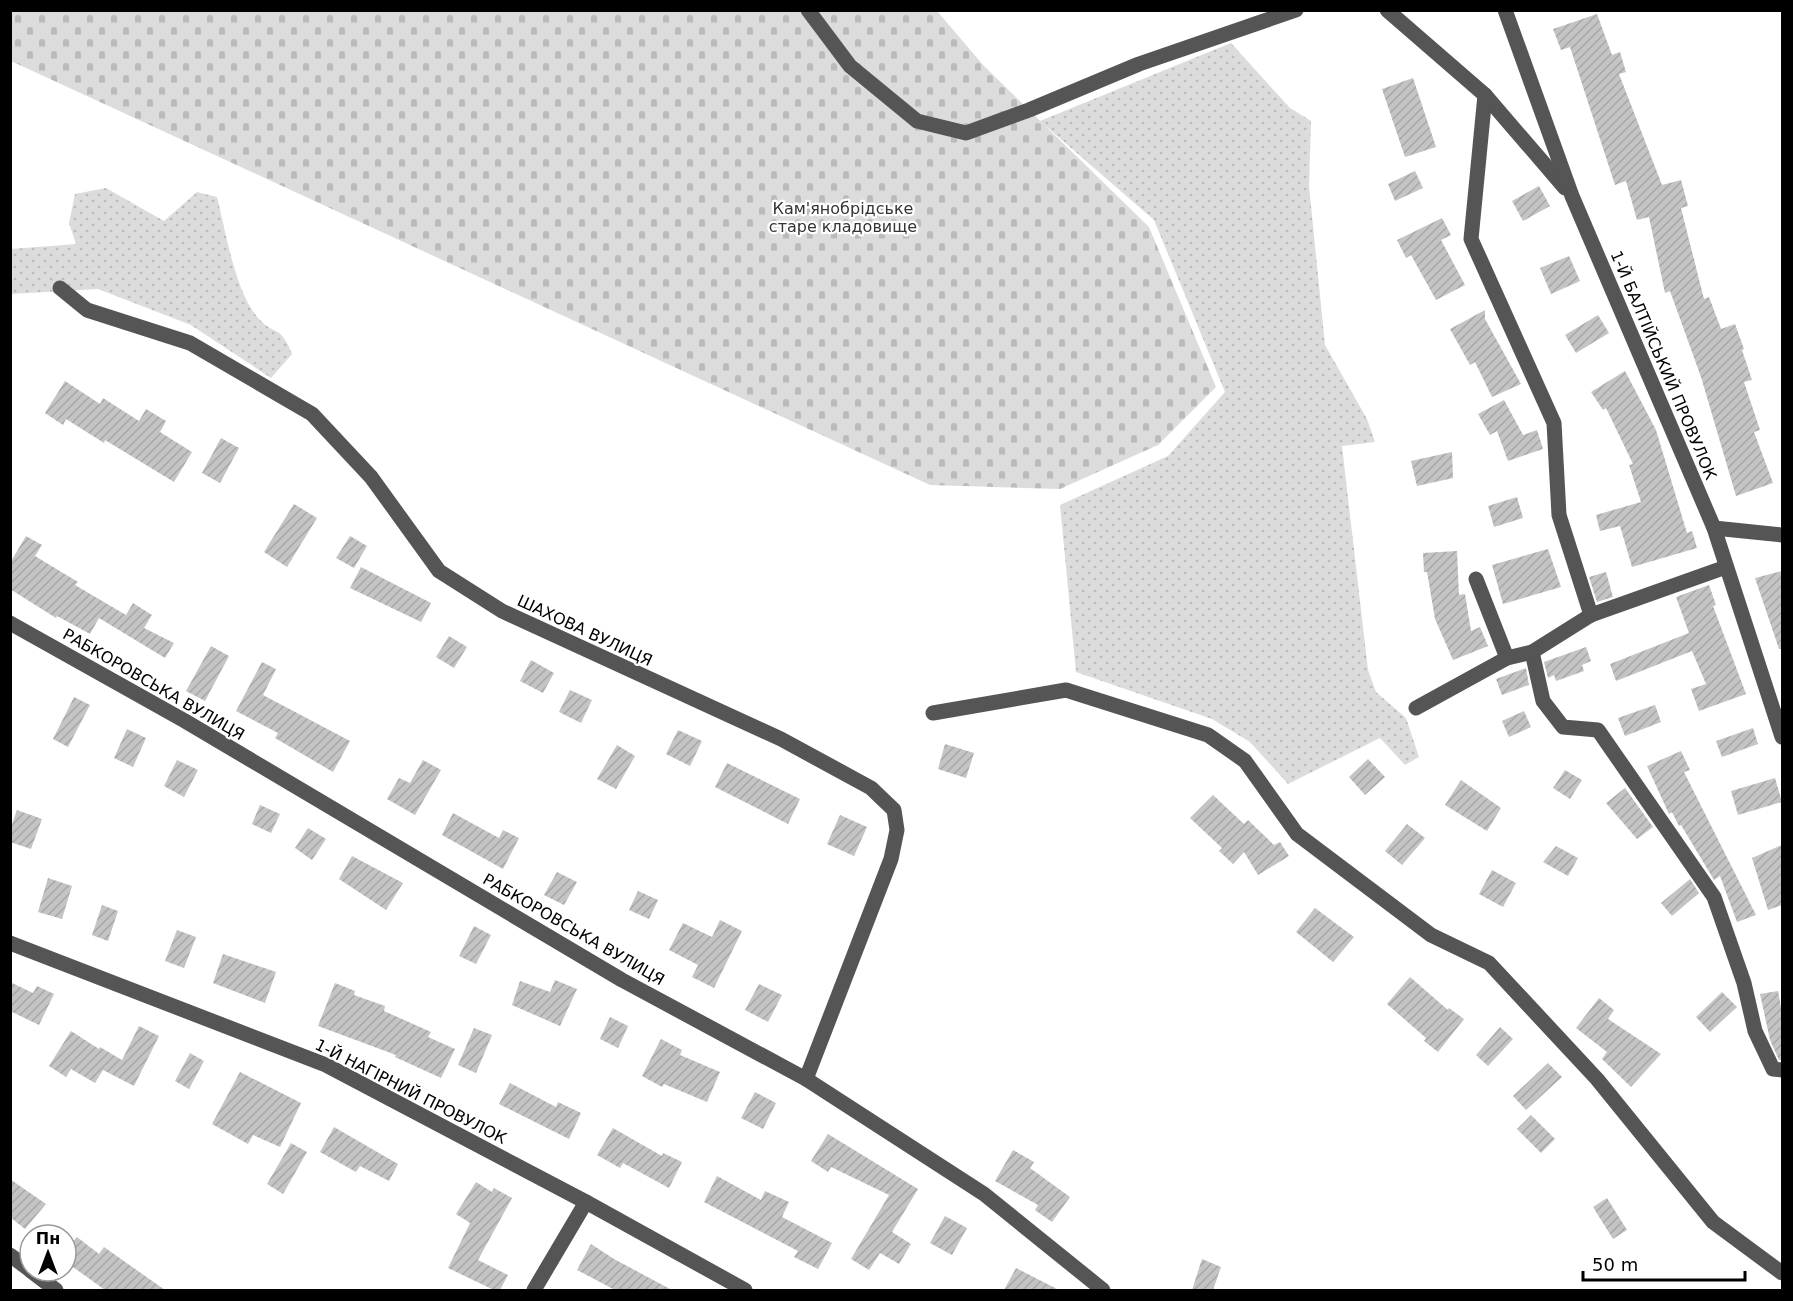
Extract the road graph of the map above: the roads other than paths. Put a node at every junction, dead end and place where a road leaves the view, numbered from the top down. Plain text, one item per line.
1 (808, 10) edge
2 (1296, 10) edge
3 (1387, 10) edge
4 (1505, 10) edge
5 (1485, 95) junction
6 (1572, 196) junction
7 (60, 288) dead end
8 (1714, 528) junction
9 (1782, 536) edge
10 (1726, 567) junction
11 (1476, 579) dead end
12 (1591, 615) junction
13 (10, 623) edge
14 (1532, 652) junction
15 (1507, 658) junction
16 (1416, 708) dead end
17 (933, 713) dead end
18 (1782, 737) edge
19 (10, 943) edge
20 (1782, 1070) edge
21 (806, 1079) junction
22 (586, 1202) junction
23 (1782, 1273) edge
24 (534, 1290) edge
25 (745, 1290) edge
26 (1103, 1290) edge

1 - 2 street
3 - 5 street
4 - 6 street, 1-Й БАЛТІЙСЬКИЙ ПРОВУЛОК
5 - 6 street
5 - 12 street
6 - 8 street, 1-Й БАЛТІЙСЬКИЙ ПРОВУЛОК
7 - 21 street, ШАХОВА ВУЛИЦЯ
8 - 9 street
8 - 10 street, 1-Й БАЛТІЙСЬКИЙ ПРОВУЛОК
10 - 12 street
10 - 18 street, 1-Й БАЛТІЙСЬКИЙ ПРОВУЛОК
11 - 15 street
12 - 14 street
13 - 21 street, РАБКОРОВСЬКА ВУЛИЦЯ
14 - 15 street
14 - 20 street
15 - 16 street
17 - 23 street
19 - 22 street, 1-Й НАГІРНИЙ ПРОВУЛОК
21 - 26 street, РАБКОРОВСЬКА ВУЛИЦЯ
22 - 24 street
22 - 25 street, 1-Й НАГІРНИЙ ПРОВУЛОК

